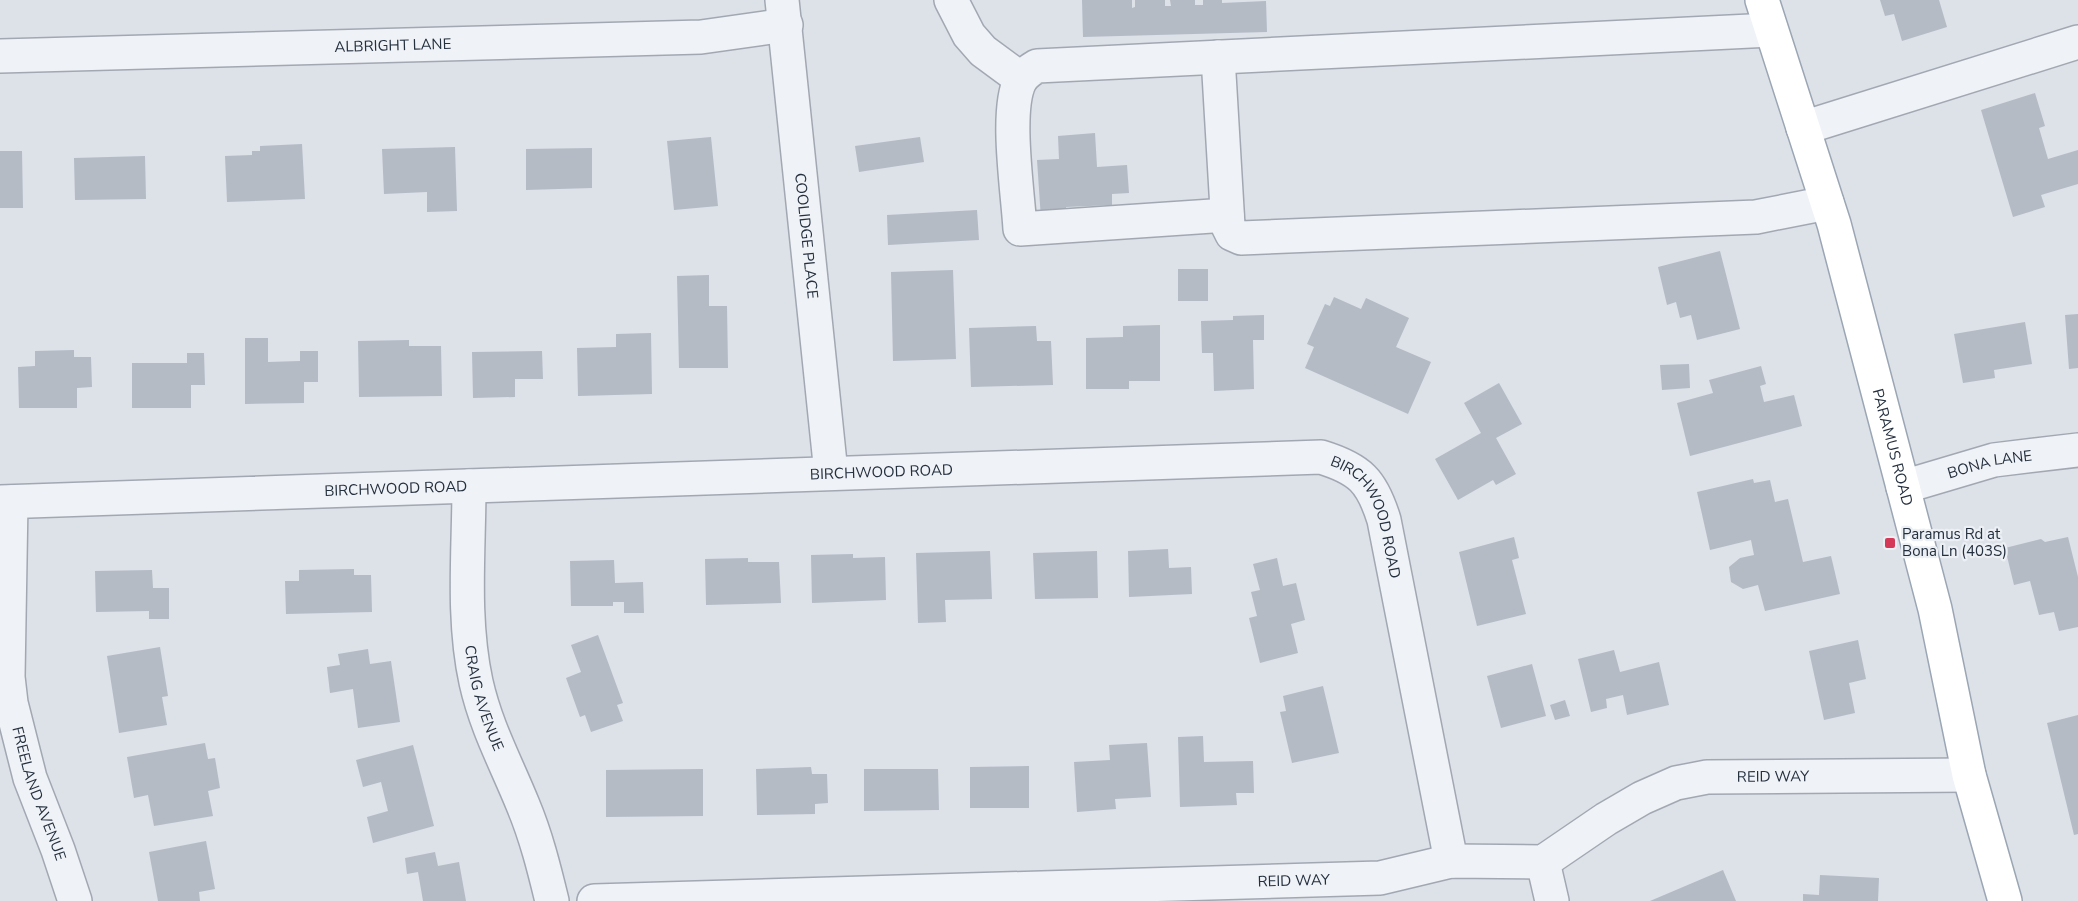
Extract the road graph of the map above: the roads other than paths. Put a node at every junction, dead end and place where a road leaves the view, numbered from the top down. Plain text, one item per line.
1 (951, 0) edge
2 (784, 12) edge
3 (1767, 15) edge
4 (2078, 42) edge
5 (0, 56) edge
6 (1218, 57) junction
7 (1021, 80) junction
8 (1803, 128) junction
9 (1827, 203) junction
10 (1227, 215) junction
11 (2078, 450) edge
12 (831, 473) junction
13 (470, 486) junction
14 (1903, 487) junction
15 (5, 502) edge
16 (1969, 775) junction
17 (1451, 861) junction
18 (1542, 862) junction
19 (75, 901) edge
20 (552, 901) edge
21 (594, 901) edge
22 (1552, 901) edge
23 (2005, 901) edge

1 - 7 street
2 - 5 street, ALBRIGHT LANE
2 - 12 street, COOLIDGE PLACE
3 - 6 street
3 - 8 main road, PARAMUS ROAD
4 - 8 street
6 - 7 street
6 - 10 street
7 - 10 street
8 - 9 main road, PARAMUS ROAD
9 - 10 street
9 - 14 main road, PARAMUS ROAD
11 - 14 street, BONA LANE
12 - 13 street, BIRCHWOOD ROAD
12 - 17 street, BIRCHWOOD ROAD
13 - 15 street, BIRCHWOOD ROAD
13 - 20 street, CRAIG AVENUE
14 - 16 main road, PARAMUS ROAD
15 - 19 street, FREELAND AVENUE
16 - 18 street, REID WAY
16 - 23 main road, PARAMUS ROAD
17 - 18 street, REID WAY
17 - 21 street, REID WAY
18 - 22 street

